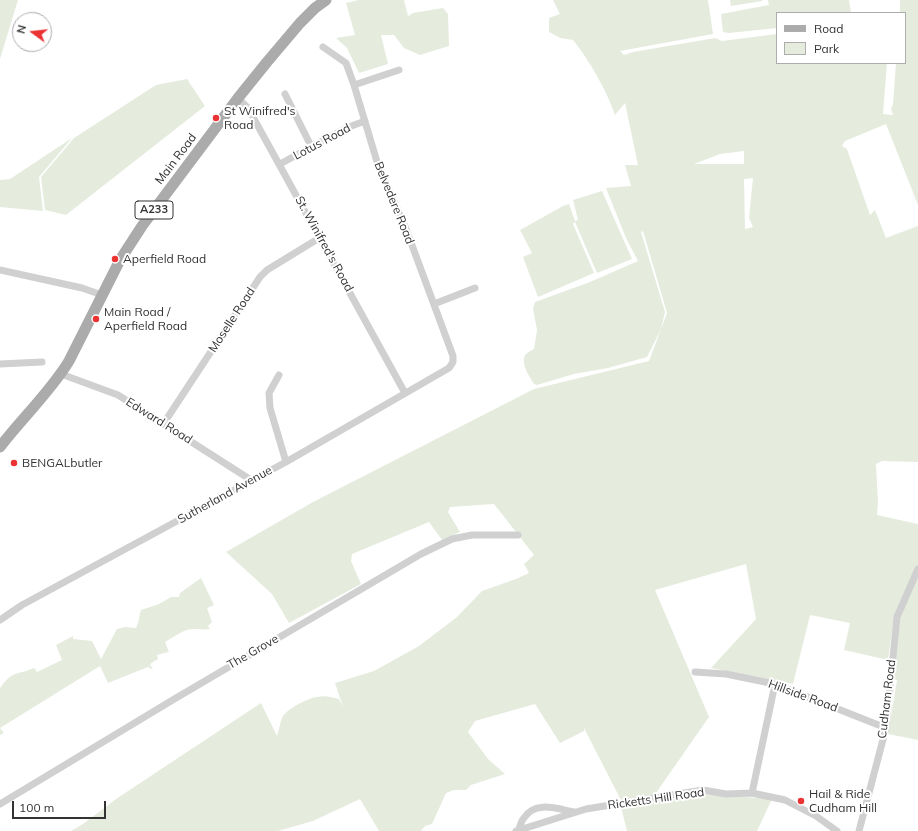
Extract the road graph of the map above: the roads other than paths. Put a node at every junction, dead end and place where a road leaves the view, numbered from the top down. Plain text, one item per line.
1 (326, 0) edge
2 (323, 48) dead end
3 (399, 70) dead end
4 (354, 85) junction
5 (285, 94) dead end
6 (238, 98) junction
7 (365, 121) junction
8 (311, 146) junction
9 (280, 164) junction
10 (321, 237) junction
11 (0, 270) edge
12 (475, 288) dead end
13 (102, 295) junction
14 (434, 304) junction
15 (42, 362) dead end
16 (0, 364) edge
17 (449, 368) joint
18 (61, 374) junction
19 (279, 375) dead end
20 (405, 393) junction
21 (164, 423) junction
22 (0, 447) edge
23 (286, 462) junction
24 (251, 480) junction
25 (518, 535) dead end
26 (918, 569) edge
27 (0, 620) edge
28 (694, 672) dead end
29 (775, 684) junction
30 (886, 728) junction
31 (752, 793) junction
32 (0, 804) edge
33 (575, 812) junction
34 (518, 830) edge
35 (837, 831) edge
36 (859, 831) edge

1 - 6 main road, Main Road / A233
2 - 4 street, Belvedere Road
3 - 4 street
4 - 7 street, Belvedere Road
5 - 8 street
6 - 9 street, St. Winifred's Road
6 - 13 main road, Main Road / A233
7 - 8 street, Lotus Road
7 - 14 street, Belvedere Road
8 - 9 street, Lotus Road
9 - 10 street, St. Winifred's Road
10 - 20 street, St. Winifred's Road
10 - 21 street, Moselle Road
11 - 13 street
12 - 14 street
13 - 18 main road, Main Road / A233
14 - 17 street, Belvedere Road
15 - 16 street
17 - 20 street, Sutherland Avenue
18 - 21 street, Edward Road
18 - 22 main road, Main Road / A233
19 - 23 street
20 - 23 street, Sutherland Avenue
21 - 24 street, Edward Road
23 - 24 street, Sutherland Avenue
24 - 27 street, Sutherland Avenue
25 - 32 street, The Grove
26 - 30 street, Cudham Road
28 - 29 street, Hillside Road
29 - 30 street, Hillside Road
29 - 31 street
30 - 36 street, Cudham Road
31 - 33 street, Ricketts Hill Road
31 - 35 street, Ricketts Hill Road
33 - 34 street, Ricketts Hill Road
33 - 34 street

